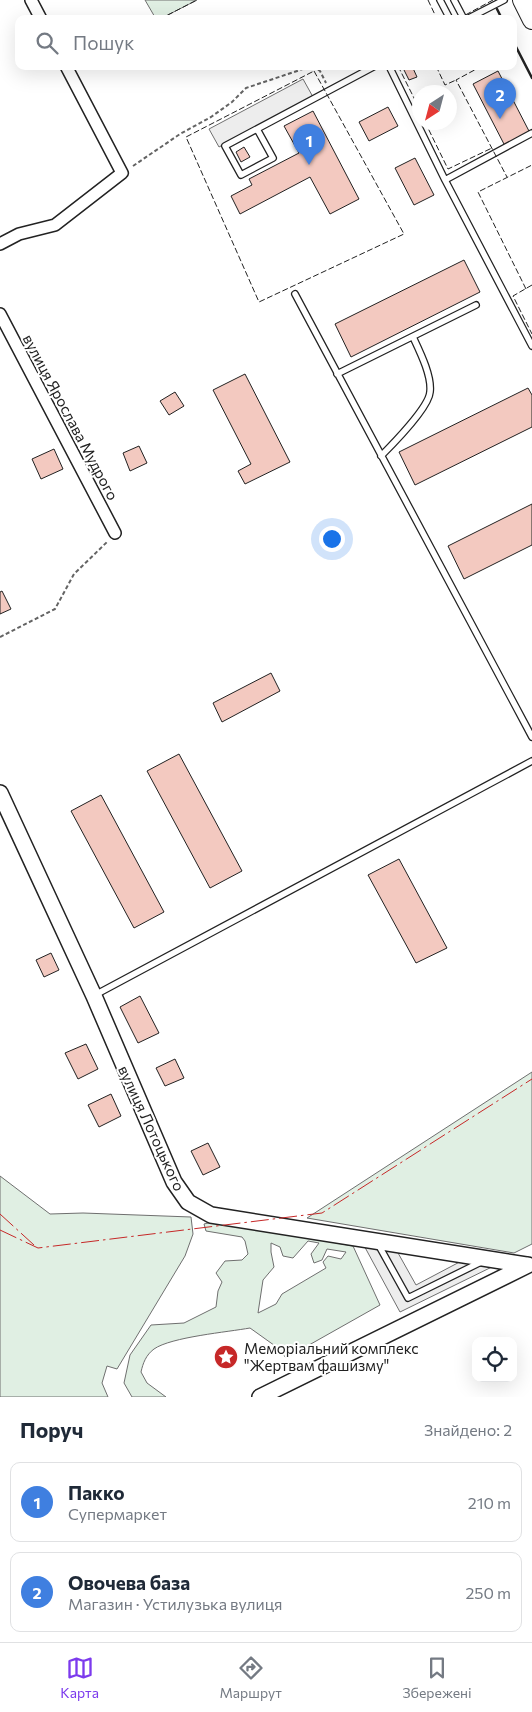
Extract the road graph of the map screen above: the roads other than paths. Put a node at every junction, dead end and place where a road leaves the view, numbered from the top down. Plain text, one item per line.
1 (31, 0) edge
2 (440, 0) edge
3 (454, 0) edge
4 (504, 0) edge
5 (522, 0) edge
6 (39, 15) edge
7 (448, 15) edge
8 (463, 15) edge
9 (474, 15) edge
10 (532, 20) edge
11 (68, 70) edge
12 (367, 70) edge
13 (391, 70) edge
14 (257, 129) junction
15 (532, 133) edge
16 (445, 180) junction
17 (0, 244) edge
18 (295, 294) dead end
19 (476, 305) dead end
20 (0, 314) edge
21 (414, 337) junction
22 (532, 346) edge
23 (337, 374) junction
24 (381, 456) junction
25 (115, 533) road end
26 (532, 737) edge
27 (532, 761) edge
28 (0, 793) edge
29 (94, 996) junction
30 (377, 1242) junction
31 (486, 1260) junction
32 (529, 1264) edge
33 (260, 1397) edge

1 - 6 street
2 - 7 lane
3 - 8 lane
4 - 9 lane
5 - 10 main road
11 - 17 street
12 - 14 lane
13 - 16 lane
14 - 14 lane
15 - 16 lane
16 - 22 lane
18 - 23 lane
19 - 21 lane
20 - 25 street, вулиця Ярослава Мудрого
21 - 23 lane
21 - 24 lane
23 - 24 lane
24 - 26 lane
27 - 29 lane
28 - 29 street, вулиця Лотоцького
29 - 30 street, вулиця Лотоцького
30 - 31 street, вулиця Лотоцького
30 - 31 lane
31 - 32 street, вулиця Лотоцького
32 - 33 street

